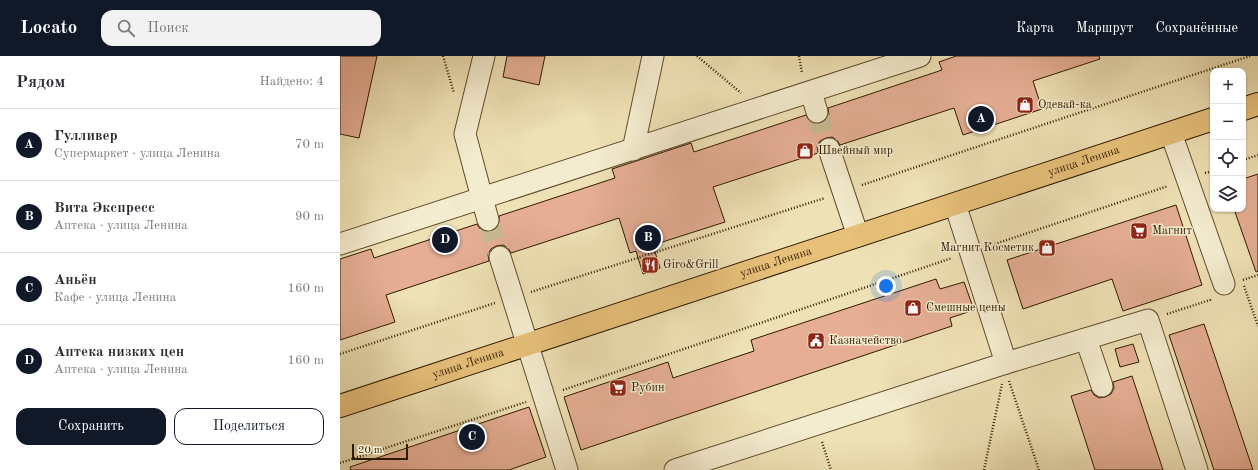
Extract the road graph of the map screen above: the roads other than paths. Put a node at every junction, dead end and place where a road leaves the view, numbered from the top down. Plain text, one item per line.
1 (484, 56) edge
2 (653, 56) edge
3 (920, 56) edge
4 (810, 92) junction
5 (1258, 104) edge
6 (1246, 108) edge
7 (817, 112) tunnel mouth
8 (1210, 120) edge
9 (1171, 133) junction
10 (829, 149) tunnel mouth
11 (633, 150) junction
12 (482, 198) junction
13 (954, 204) junction
14 (488, 220) tunnel mouth
15 (858, 236) junction
16 (340, 244) edge
17 (500, 257) tunnel mouth
18 (1233, 282) road end
19 (1086, 339) junction
20 (527, 345) junction
21 (1006, 366) junction
22 (1102, 386) dead end
23 (340, 406) edge
24 (567, 470) edge
25 (675, 470) edge
26 (1196, 470) edge

1 - 12 lane
2 - 11 lane
3 - 4 lane
4 - 7 lane
4 - 11 lane
5 - 6 main road
8 - 9 main road, улица Ленина
9 - 13 main road, улица Ленина
9 - 18 lane
10 - 15 lane
11 - 12 lane
12 - 14 lane
12 - 16 lane
13 - 15 main road, улица Ленина
13 - 21 lane
15 - 20 main road, улица Ленина
17 - 20 lane
19 - 21 lane
19 - 22 lane
19 - 26 lane
20 - 23 main road, улица Ленина
20 - 24 lane
21 - 25 lane

